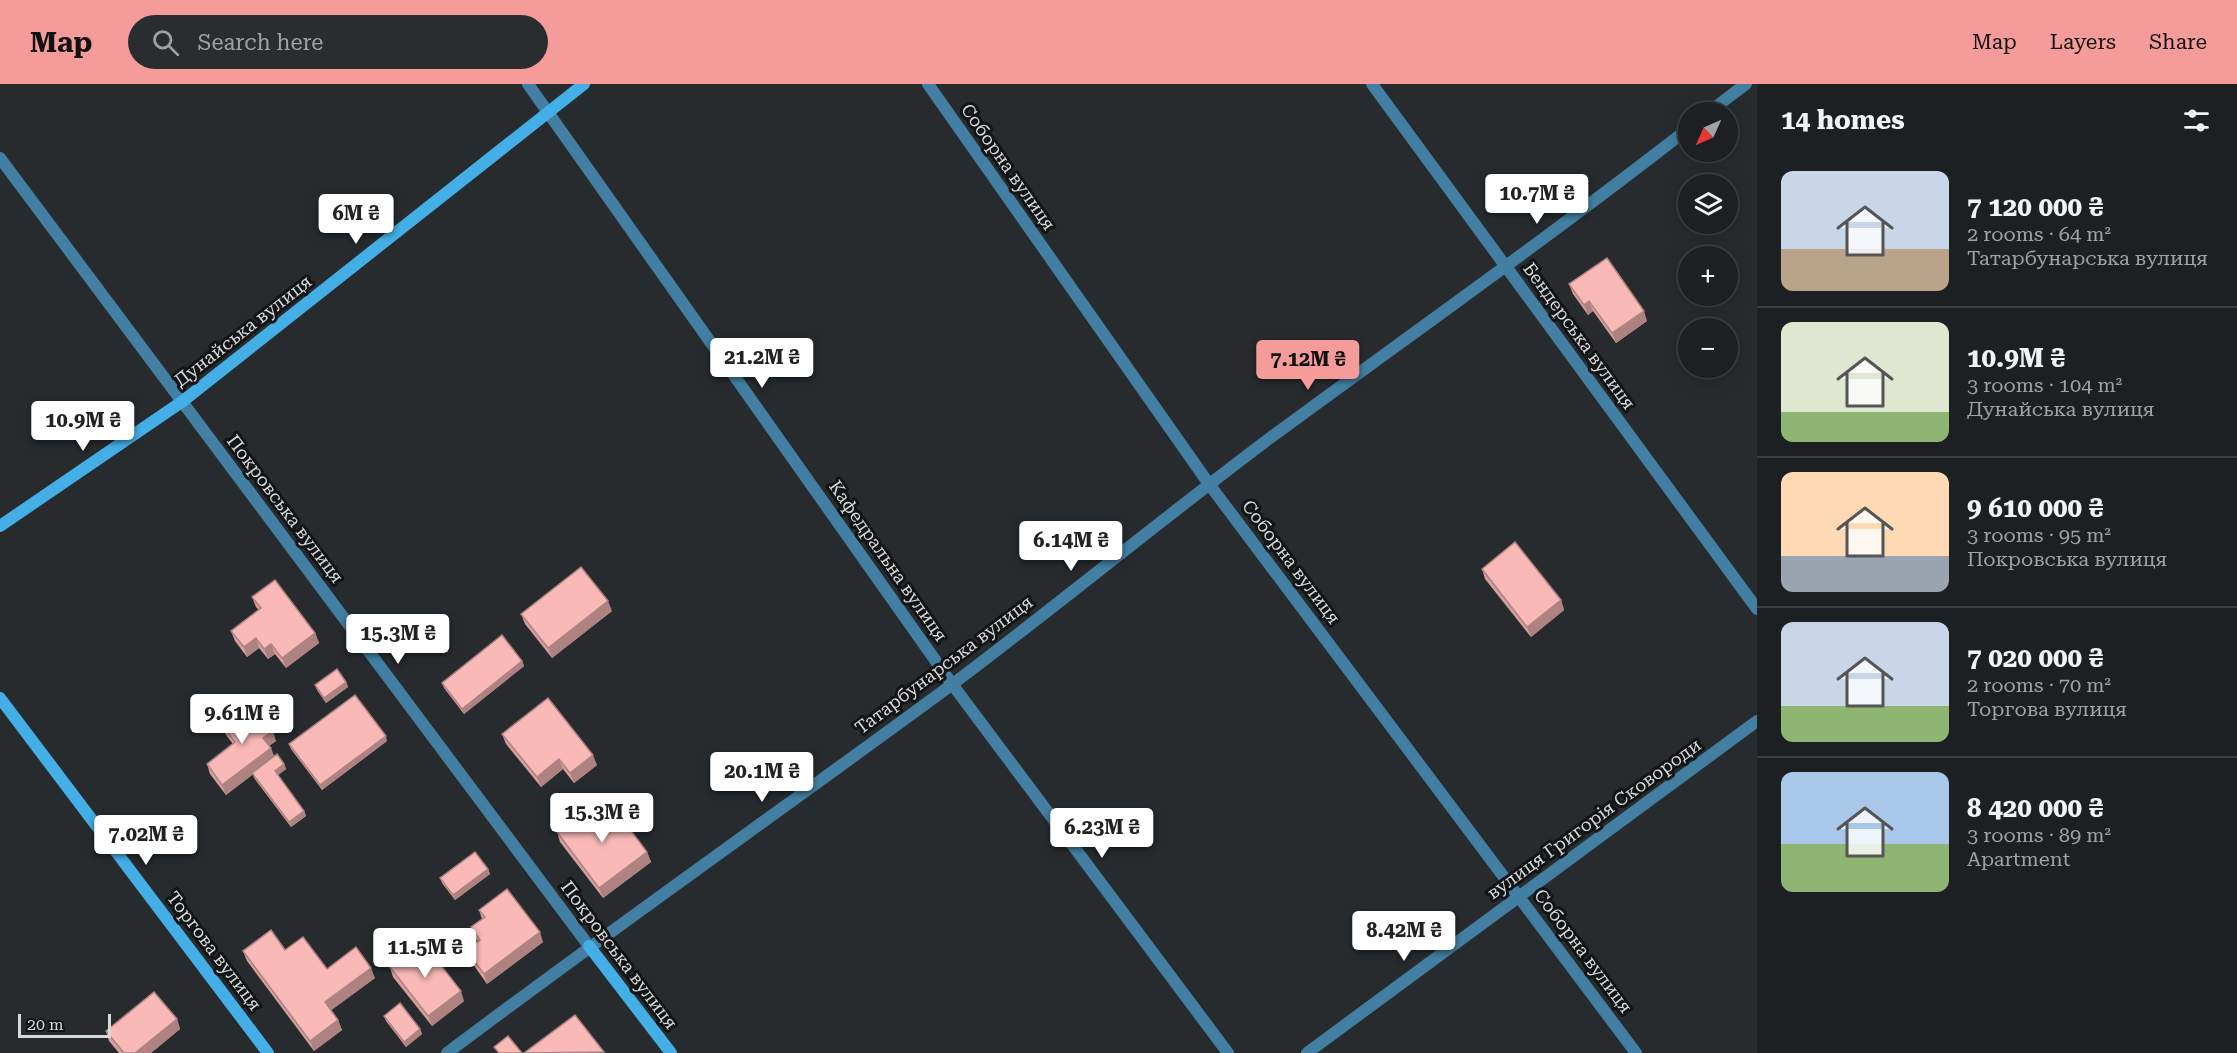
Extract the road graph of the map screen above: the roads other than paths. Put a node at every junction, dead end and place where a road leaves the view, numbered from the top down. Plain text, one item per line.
1 (528, 84) edge
2 (584, 84) edge
3 (928, 84) edge
4 (1372, 84) edge
5 (1746, 84) edge
6 (1722, 102) edge
7 (547, 112) junction
8 (1678, 137) edge
9 (0, 158) edge
10 (1505, 266) junction
11 (183, 401) junction
12 (1209, 484) junction
13 (0, 526) edge
14 (1757, 609) edge
15 (952, 684) junction
16 (0, 698) edge
17 (1757, 722) edge
18 (1520, 895) junction
19 (589, 946) junction
20 (268, 1053) edge
21 (447, 1053) edge
22 (672, 1053) edge
23 (1227, 1053) edge
24 (1307, 1053) edge
25 (1636, 1053) edge

1 - 7 street, Кафедральна вулиця
2 - 7 main road, Дунайська вулиця
3 - 12 street, Соборна вулиця
4 - 10 street, Бендерська вулиця
5 - 6 street
7 - 11 main road, Дунайська вулиця
7 - 15 street, Кафедральна вулиця
8 - 10 street, Татарбунарська вулиця
9 - 11 street, Покровська вулиця
10 - 12 street, Татарбунарська вулиця
10 - 14 street, Бендерська вулиця
11 - 13 main road, Дунайська вулиця
11 - 19 street, Покровська вулиця
12 - 15 street, Татарбунарська вулиця
12 - 18 street, Соборна вулиця
15 - 19 street, Татарбунарська вулиця
15 - 23 street, Кафедральна вулиця
16 - 20 main road, Торгова вулиця
17 - 18 street, вулиця Григорія Сковороди
18 - 24 street, вулиця Григорія Сковороди
18 - 25 street, Соборна вулиця
19 - 21 street, Татарбунарська вулиця
19 - 22 main road, Покровська вулиця

